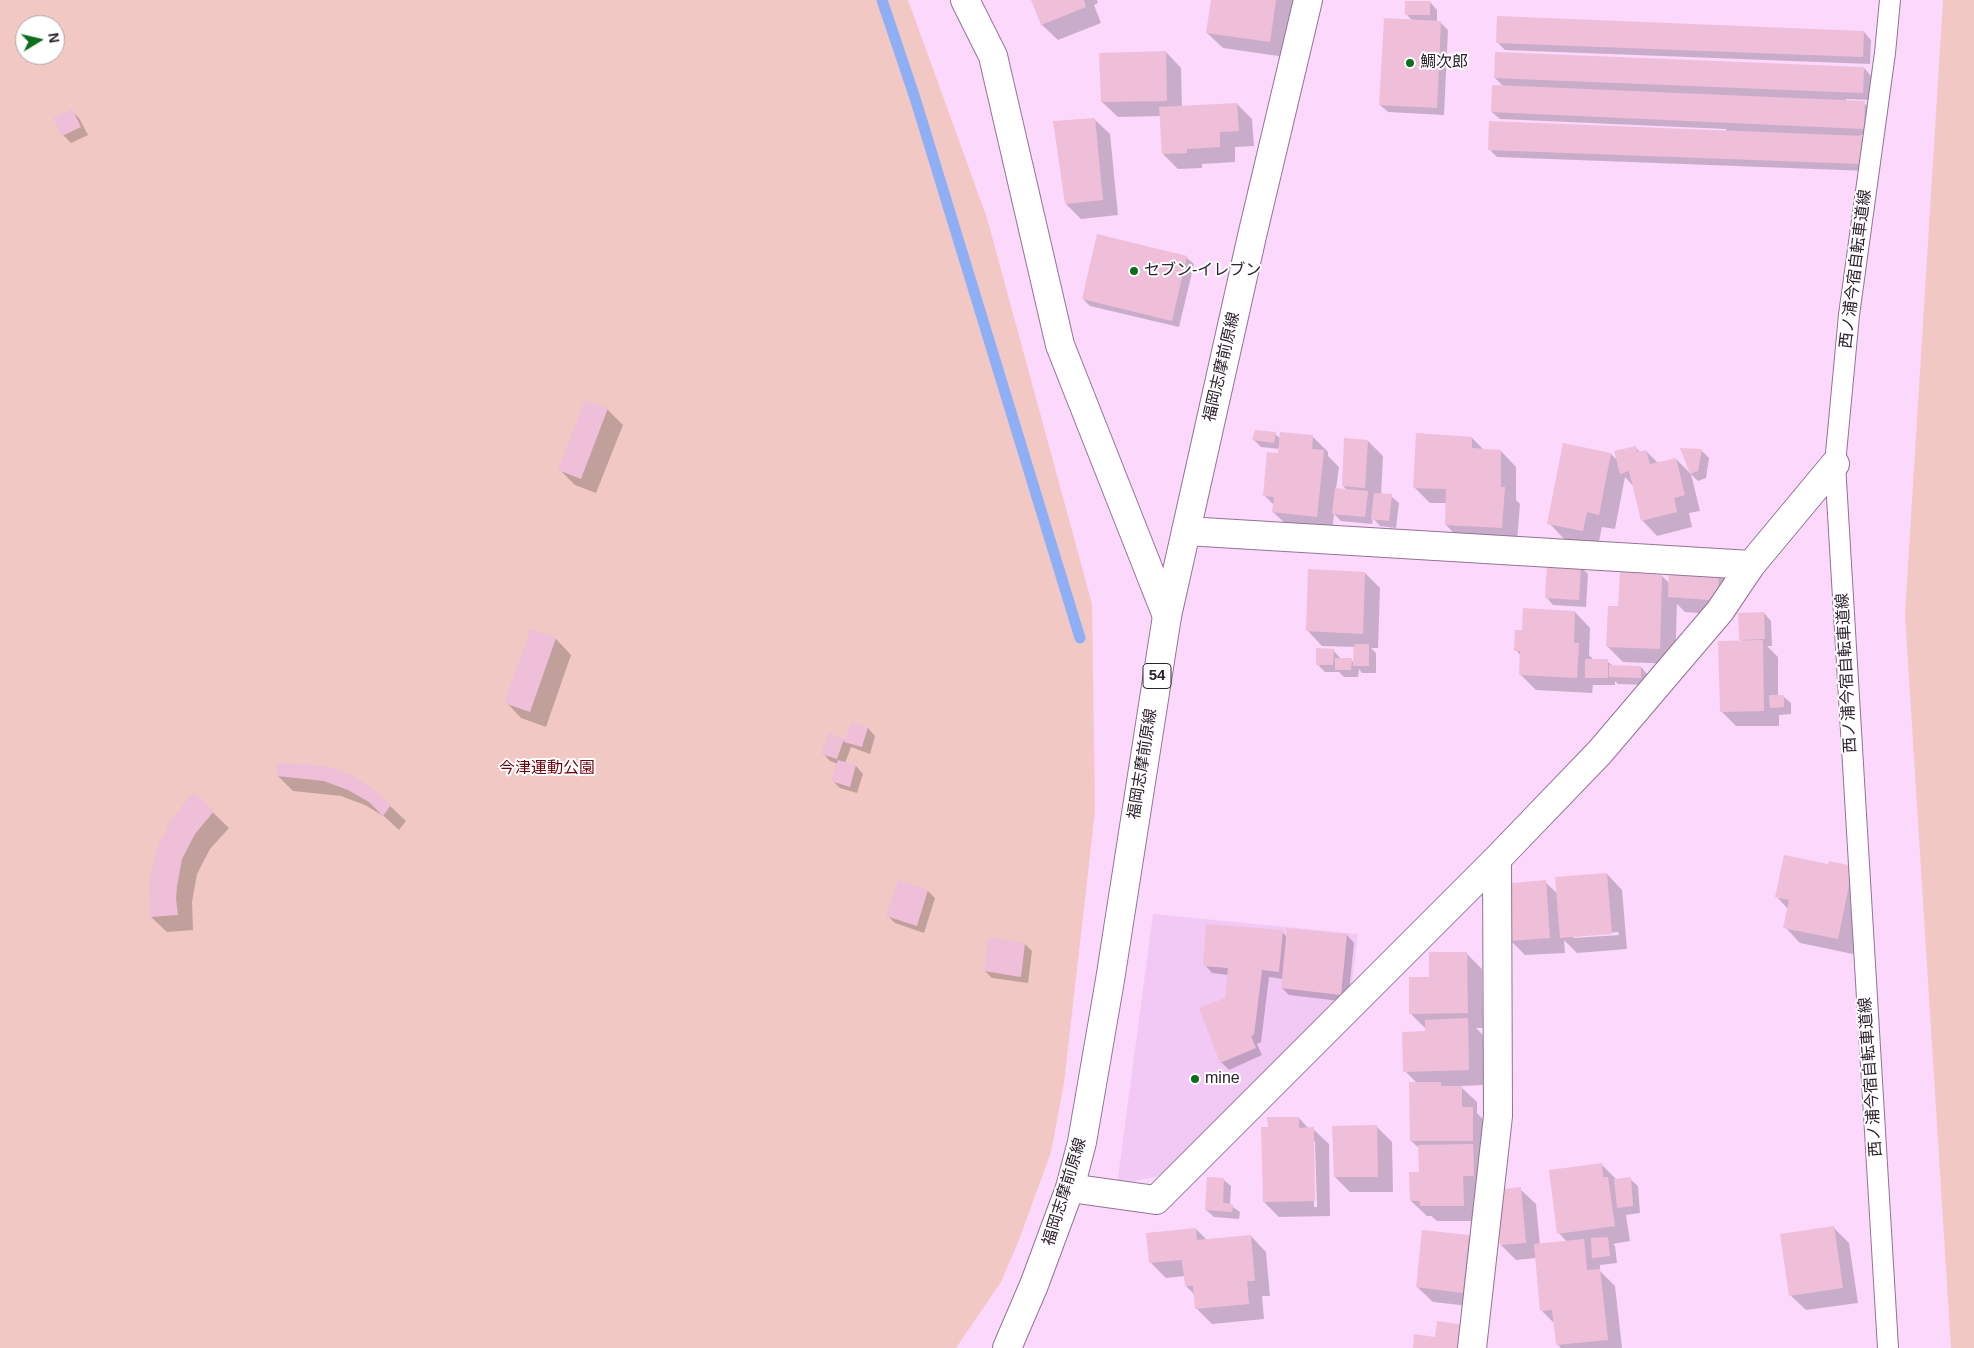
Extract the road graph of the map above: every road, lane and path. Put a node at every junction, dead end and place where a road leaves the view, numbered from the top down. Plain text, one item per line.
1 (965, 0) edge
2 (1308, 0) edge
3 (1890, 0) edge
4 (1835, 464) junction
5 (1186, 531) junction
6 (1751, 565) junction
7 (1167, 616) junction
8 (1497, 860) junction
9 (1070, 1188) junction
10 (1007, 1348) edge
11 (1472, 1348) edge
12 (1888, 1348) edge

1 - 7 street
2 - 5 street, 福岡志摩前原線 / 54
3 - 4 lane, 西ノ浦今宿自転車道線
4 - 6 street
4 - 12 lane, 西ノ浦今宿自転車道線
5 - 6 street
5 - 7 street, 福岡志摩前原線 / 54
6 - 8 street
7 - 9 street, 福岡志摩前原線 / 54
8 - 9 street
8 - 11 street
9 - 10 street, 福岡志摩前原線 / 54

